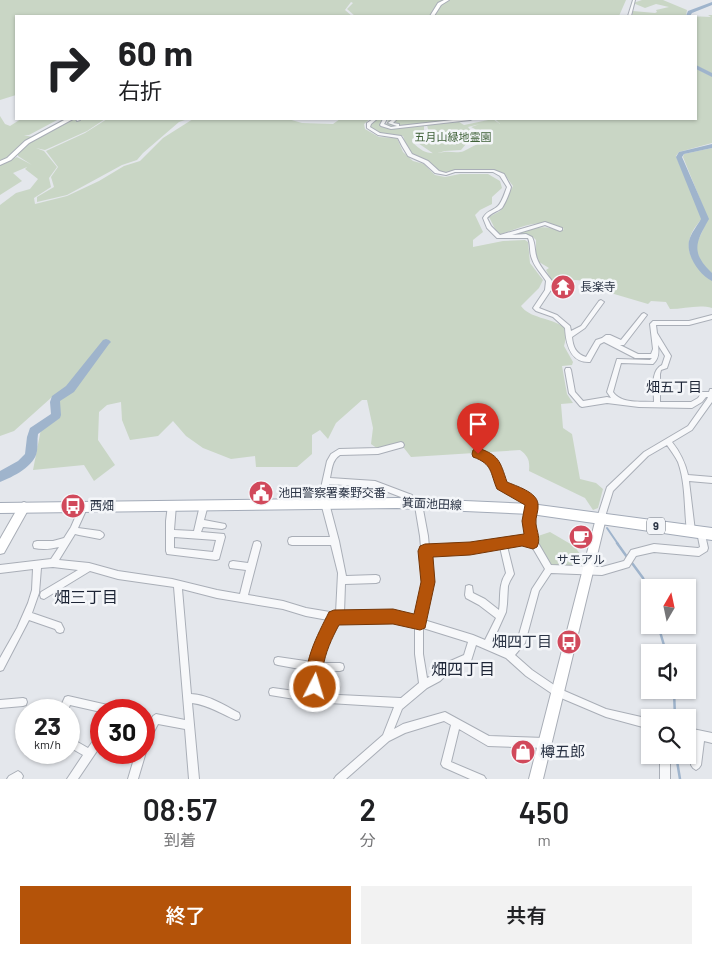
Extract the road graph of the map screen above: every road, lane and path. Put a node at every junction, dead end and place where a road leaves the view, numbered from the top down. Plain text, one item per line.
1 (447, 0) edge
2 (634, 0) edge
3 (433, 15) edge
4 (629, 15) edge
5 (68, 120) edge
6 (374, 120) edge
7 (384, 120) edge
8 (394, 120) edge
9 (428, 120) edge
10 (461, 120) edge
11 (0, 163) edge
12 (560, 229) dead end
13 (499, 237) junction
14 (601, 302) dead end
15 (644, 315) dead end
16 (712, 317) edge
17 (654, 333) junction
18 (568, 336) junction
19 (604, 340) junction
20 (656, 353) junction
21 (568, 370) dead end
22 (712, 393) edge
23 (625, 403) junction
24 (657, 404) junction
25 (668, 443) junction
26 (401, 445) dead end
27 (478, 454) dead end
28 (685, 478) junction
29 (326, 480) junction
30 (712, 480) edge
31 (325, 503) junction
32 (415, 504) junction
33 (172, 505) junction
34 (204, 505) junction
35 (84, 506) junction
36 (24, 507) junction
37 (0, 508) edge
38 (531, 509) junction
39 (601, 518) junction
40 (200, 523) junction
41 (222, 526) dead end
42 (74, 529) junction
43 (701, 532) edge
44 (170, 533) junction
45 (197, 535) junction
46 (100, 536) dead end
47 (334, 540) junction
48 (66, 541) junction
49 (292, 541) dead end
50 (533, 542) junction
51 (42, 543) dead end
52 (503, 543) junction
53 (257, 545) dead end
54 (0, 549) edge
55 (425, 551) junction
56 (53, 564) junction
57 (233, 565) dead end
58 (37, 566) junction
59 (89, 567) junction
60 (251, 567) junction
61 (0, 569) edge
62 (550, 569) junction
63 (587, 570) junction
64 (376, 579) dead end
65 (342, 580) junction
66 (178, 585) junction
67 (469, 589) dead end
68 (44, 595) dead end
69 (243, 598) junction
70 (26, 615) junction
71 (500, 616) junction
72 (337, 618) junction
73 (420, 623) junction
74 (60, 629) dead end
75 (472, 639) junction
76 (487, 645) junction
77 (509, 655) junction
78 (278, 661) dead end
79 (0, 666) edge
80 (316, 667) junction
81 (340, 667) dead end
82 (424, 685) junction
83 (273, 692) dead end
84 (557, 692) junction
85 (313, 698) junction
86 (187, 699) junction
87 (403, 702) junction
88 (15, 703) edge
89 (0, 704) edge
90 (236, 716) dead end
91 (155, 721) edge
92 (641, 722) edge
93 (456, 723) junction
94 (190, 725) junction
95 (696, 735) edge
96 (700, 736) junction
97 (386, 738) junction
98 (712, 738) edge
99 (545, 742) junction
100 (80, 749) edge
101 (90, 751) edge
102 (88, 754) junction
103 (137, 764) edge
104 (665, 764) edge
105 (696, 765) dead end
106 (72, 779) edge
107 (133, 779) edge
108 (194, 779) edge
109 (339, 779) edge
110 (481, 779) edge
111 (536, 779) edge
112 (665, 779) edge

1 - 3 street
2 - 4 street
5 - 11 street
6 - 13 street
7 - 10 street
8 - 9 street
12 - 13 street
13 - 18 street
14 - 18 street
15 - 19 street
16 - 17 street
17 - 20 street
17 - 24 street
18 - 19 street
19 - 20 street
20 - 23 street
21 - 23 street
22 - 24 street
22 - 25 street
23 - 24 street
25 - 28 street
25 - 39 street
26 - 29 street
27 - 38 street
28 - 30 street
28 - 43 street
29 - 31 street
29 - 32 street
31 - 32 main road, 箕面池田線 / 9
31 - 34 main road, 箕面池田線 / 9
31 - 47 street
32 - 38 main road, 箕面池田線 / 9
32 - 55 street
33 - 34 main road, 箕面池田線 / 9
33 - 35 main road, 箕面池田線 / 9
33 - 44 street
34 - 40 street
35 - 36 main road, 箕面池田線 / 9
35 - 42 street
36 - 37 main road, 箕面池田線 / 9
36 - 54 street
38 - 39 main road, 箕面池田線 / 9
38 - 50 street
39 - 43 main road, 箕面池田線 / 9
39 - 63 street
40 - 41 street
40 - 45 street
42 - 46 street
42 - 48 street
43 - 63 street
44 - 45 street
44 - 45 street
47 - 49 street
47 - 65 street
48 - 51 street
48 - 56 street
50 - 52 street
50 - 62 street
52 - 55 street
52 - 71 street
53 - 60 street
55 - 73 street
56 - 58 street
56 - 59 street
57 - 60 street
58 - 61 street
58 - 70 street
59 - 66 street
59 - 68 street
60 - 69 street
62 - 63 street
62 - 77 street
63 - 84 street
64 - 65 street
65 - 72 street
66 - 69 street
66 - 86 street
67 - 71 street
69 - 72 street
70 - 74 street
70 - 79 street
71 - 76 street
72 - 73 street
72 - 80 street
73 - 75 street
73 - 82 street
75 - 76 street
75 - 82 street
76 - 77 street
77 - 84 street
78 - 80 street
80 - 81 street
80 - 85 street
82 - 87 street
83 - 85 street
84 - 92 street
84 - 99 street
85 - 87 street
86 - 90 street
86 - 94 street
87 - 97 street
88 - 89 street
91 - 94 street
93 - 97 street
93 - 99 street
93 - 110 street
94 - 108 street
95 - 96 street
96 - 98 street
96 - 105 street
97 - 109 street
99 - 111 street
100 - 102 street
101 - 102 street
102 - 106 street
103 - 107 street
104 - 112 street

